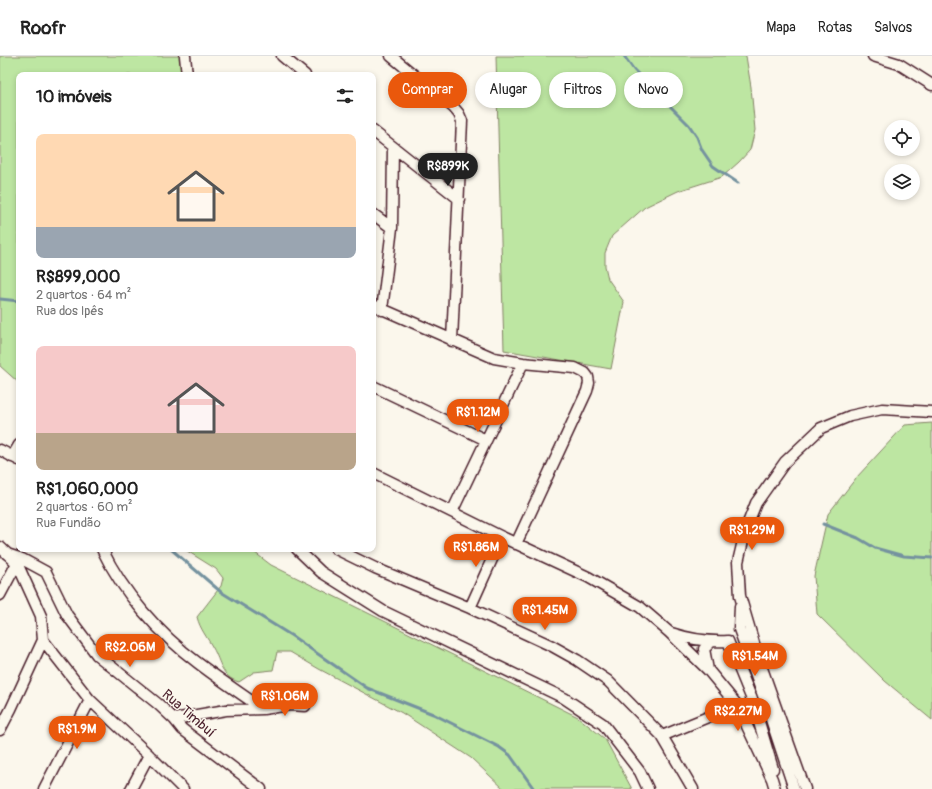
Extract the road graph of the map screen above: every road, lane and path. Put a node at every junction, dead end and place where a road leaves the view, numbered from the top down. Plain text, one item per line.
1 (185, 56) edge
2 (282, 56) edge
3 (391, 56) edge
4 (873, 56) edge
5 (187, 72) edge
6 (301, 72) edge
7 (932, 85) edge
8 (376, 134) edge
9 (393, 148) junction
10 (459, 199) junction
11 (376, 216) edge
12 (392, 228) junction
13 (376, 307) edge
14 (382, 310) junction
15 (452, 340) junction
16 (523, 363) junction
17 (376, 387) edge
18 (932, 412) edge
19 (486, 440) junction
20 (0, 450) edge
21 (16, 458) edge
22 (376, 474) edge
23 (452, 512) junction
24 (502, 537) junction
25 (516, 544) junction
26 (3, 550) edge
27 (103, 552) edge
28 (299, 552) edge
29 (342, 552) edge
30 (17, 562) junction
31 (0, 595) edge
32 (740, 596) junction
33 (470, 608) junction
34 (669, 632) junction
35 (43, 640) junction
36 (711, 642) junction
37 (708, 670) junction
38 (764, 698) junction
39 (90, 700) junction
40 (753, 702) junction
41 (737, 705) junction
42 (305, 706) dead end
43 (263, 709) junction
44 (174, 720) junction
45 (0, 730) edge
46 (662, 736) junction
47 (148, 755) junction
48 (791, 763) junction
49 (44, 789) edge
50 (131, 789) edge
51 (183, 789) edge
52 (261, 789) edge
53 (648, 789) edge
54 (693, 789) edge
55 (775, 789) edge
56 (779, 789) edge
57 (794, 789) edge
58 (805, 789) edge

1 - 5 street
2 - 6 street
3 - 10 street
4 - 7 street
8 - 9 street
9 - 10 street
9 - 12 street
10 - 15 street
11 - 12 street
12 - 14 street
13 - 14 street
14 - 15 street
15 - 16 street
16 - 19 street
16 - 25 street
17 - 19 street
18 - 32 street
19 - 23 street
20 - 21 street
22 - 23 street
23 - 24 street
24 - 25 street
24 - 33 street
25 - 34 street
26 - 30 street
26 - 44 street, Rua Timbuí
27 - 43 street
28 - 53 street
29 - 33 street
30 - 31 street
30 - 35 street
32 - 38 street
32 - 48 street
33 - 46 street
34 - 36 street
34 - 37 street
35 - 39 street
35 - 45 street
36 - 37 street
36 - 40 street
37 - 41 street
38 - 40 street
38 - 48 street
39 - 47 street
39 - 49 street
40 - 56 street
41 - 46 street
41 - 55 street
42 - 43 street
43 - 44 street
44 - 52 street, Rua Timbuí
46 - 54 street
47 - 50 street
47 - 51 street
48 - 57 street
48 - 58 street

